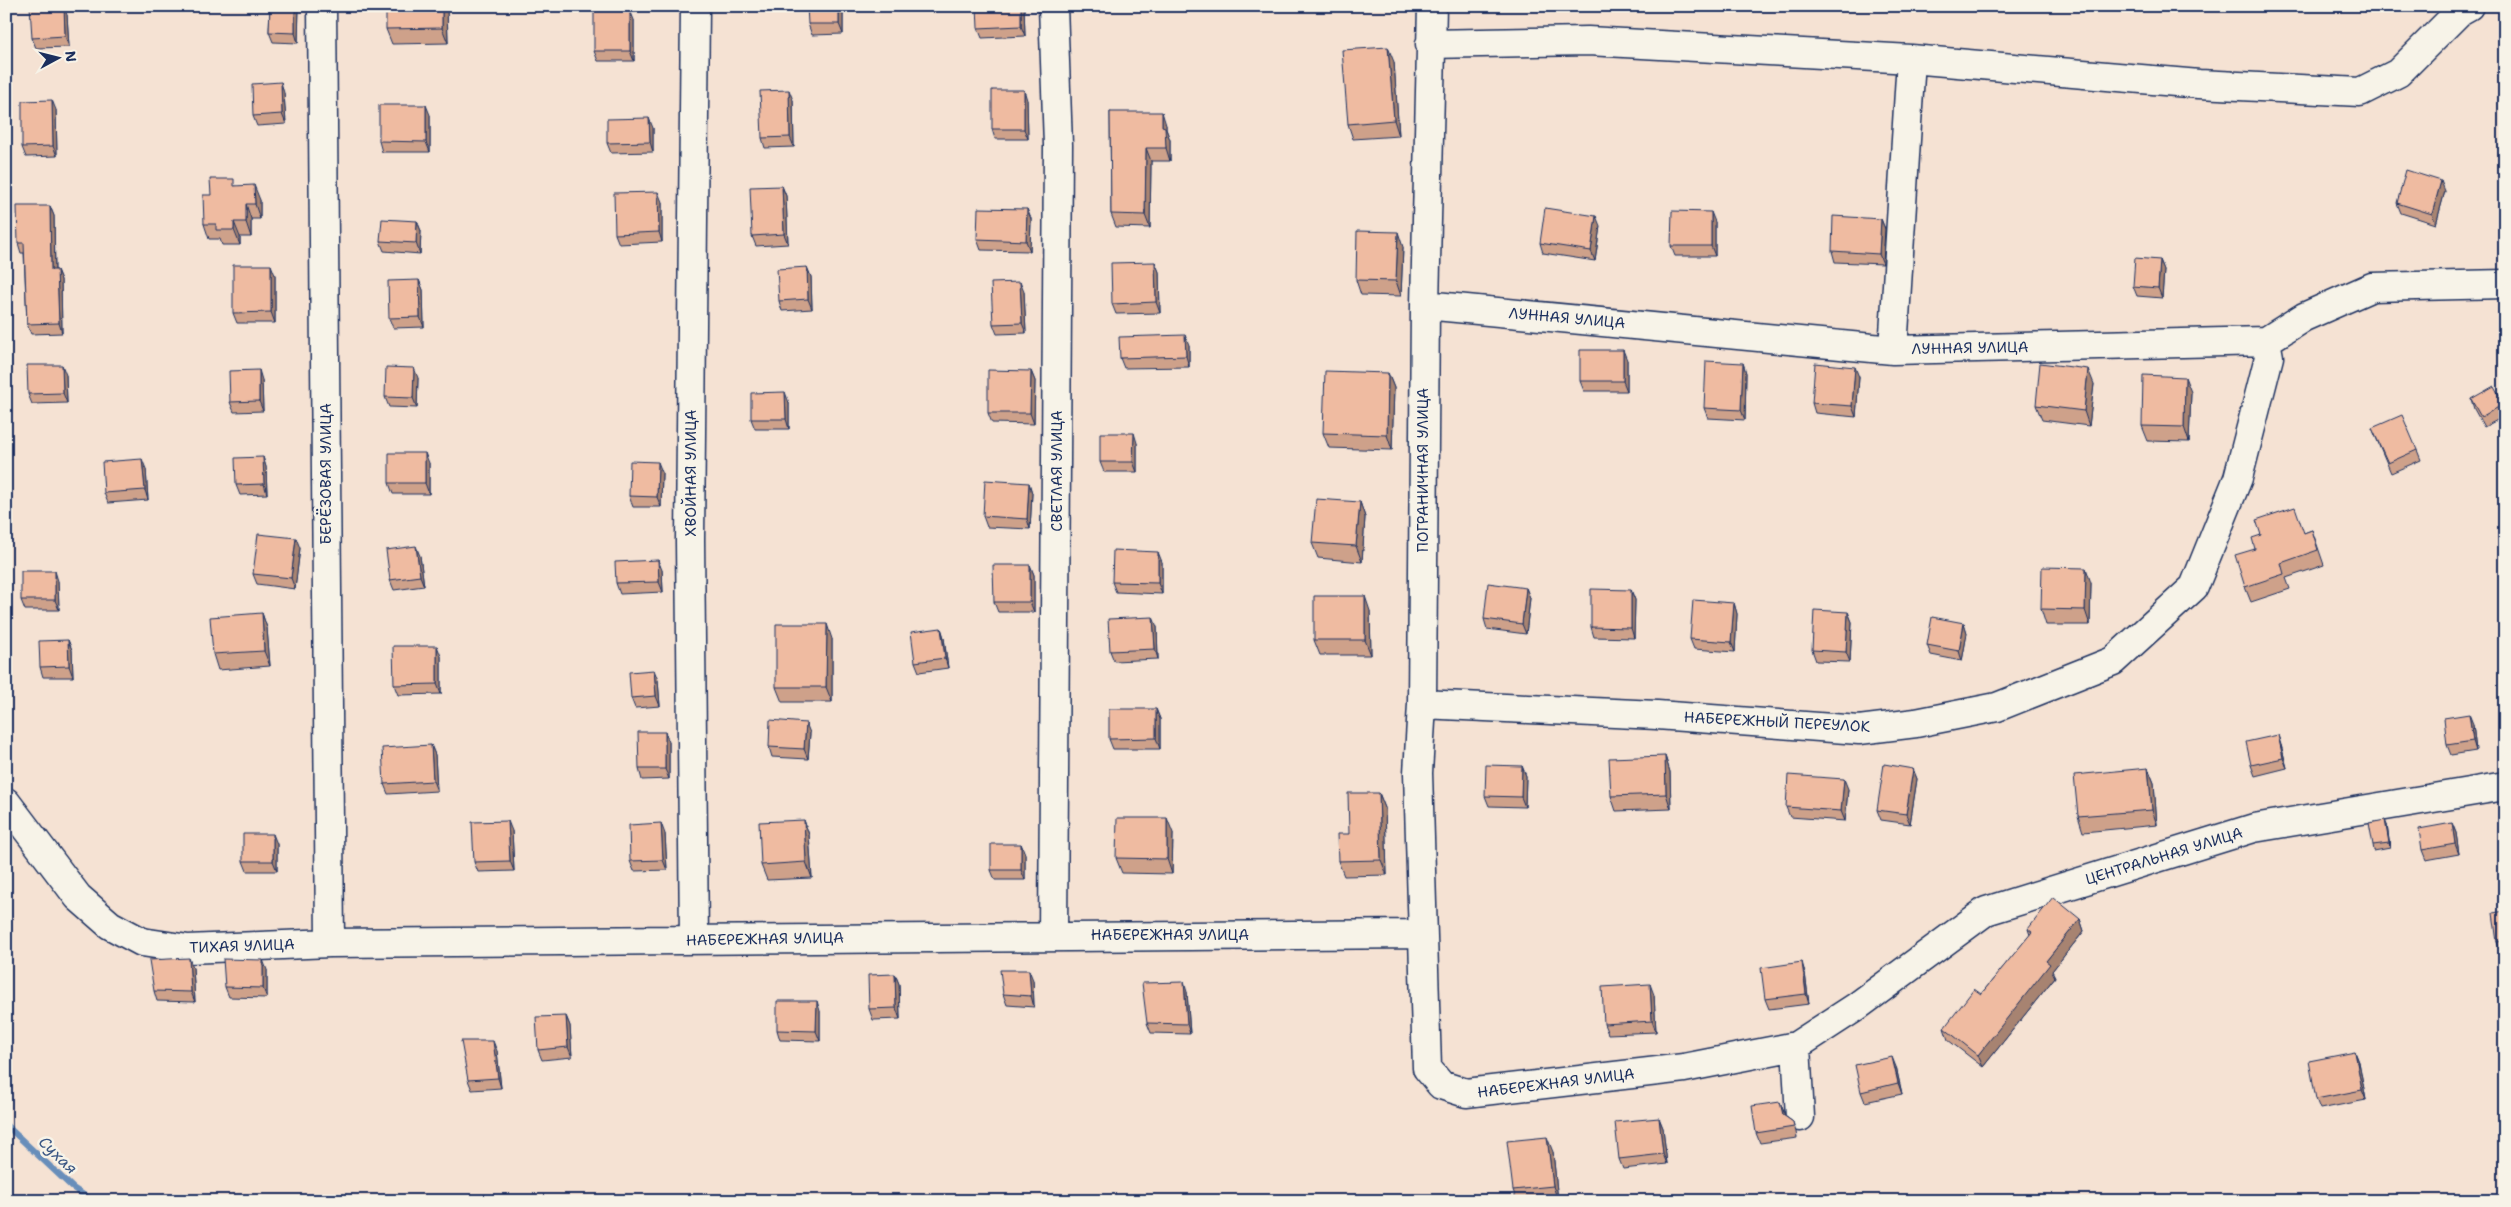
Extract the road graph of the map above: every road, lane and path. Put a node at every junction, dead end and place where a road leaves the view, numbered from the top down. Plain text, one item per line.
1 (322, 6) edge
2 (694, 6) edge
3 (1053, 6) edge
4 (1432, 6) edge
5 (2462, 8) edge
6 (1430, 44) junction
7 (1910, 59) junction
8 (2505, 284) edge
9 (1425, 305) junction
10 (2266, 341) junction
11 (1893, 350) junction
12 (1422, 704) junction
13 (2505, 786) edge
14 (6, 802) edge
15 (1422, 934) junction
16 (1053, 936) junction
17 (694, 940) junction
18 (330, 942) junction
19 (1856, 1007) joint
20 (1796, 1046) junction
21 (1800, 1117) dead end

1 - 18 street, БЕРЁЗОВАЯ УЛИЦА
2 - 17 street, ХВОЙНАЯ УЛИЦА
3 - 16 street, СВЕТЛАЯ УЛИЦА
4 - 6 street, ПОГРАНИЧНАЯ УЛИЦА
5 - 7 street
6 - 7 street
6 - 9 street, ПОГРАНИЧНАЯ УЛИЦА
7 - 11 street
8 - 10 street
9 - 11 street, ЛУННАЯ УЛИЦА
9 - 12 street, ПОГРАНИЧНАЯ УЛИЦА
10 - 11 street, ЛУННАЯ УЛИЦА
10 - 12 street, НАБЕРЕЖНЫЙ ПЕРЕУЛОК
12 - 15 street, ПОГРАНИЧНАЯ УЛИЦА
13 - 19 street, ЦЕНТРАЛЬНАЯ УЛИЦА
14 - 18 street, ТИХАЯ УЛИЦА
15 - 16 street, НАБЕРЕЖНАЯ УЛИЦА
15 - 20 street, НАБЕРЕЖНАЯ УЛИЦА
16 - 17 street, НАБЕРЕЖНАЯ УЛИЦА
17 - 18 street, НАБЕРЕЖНАЯ УЛИЦА
19 - 20 street, НАБЕРЕЖНАЯ УЛИЦА
20 - 21 street

